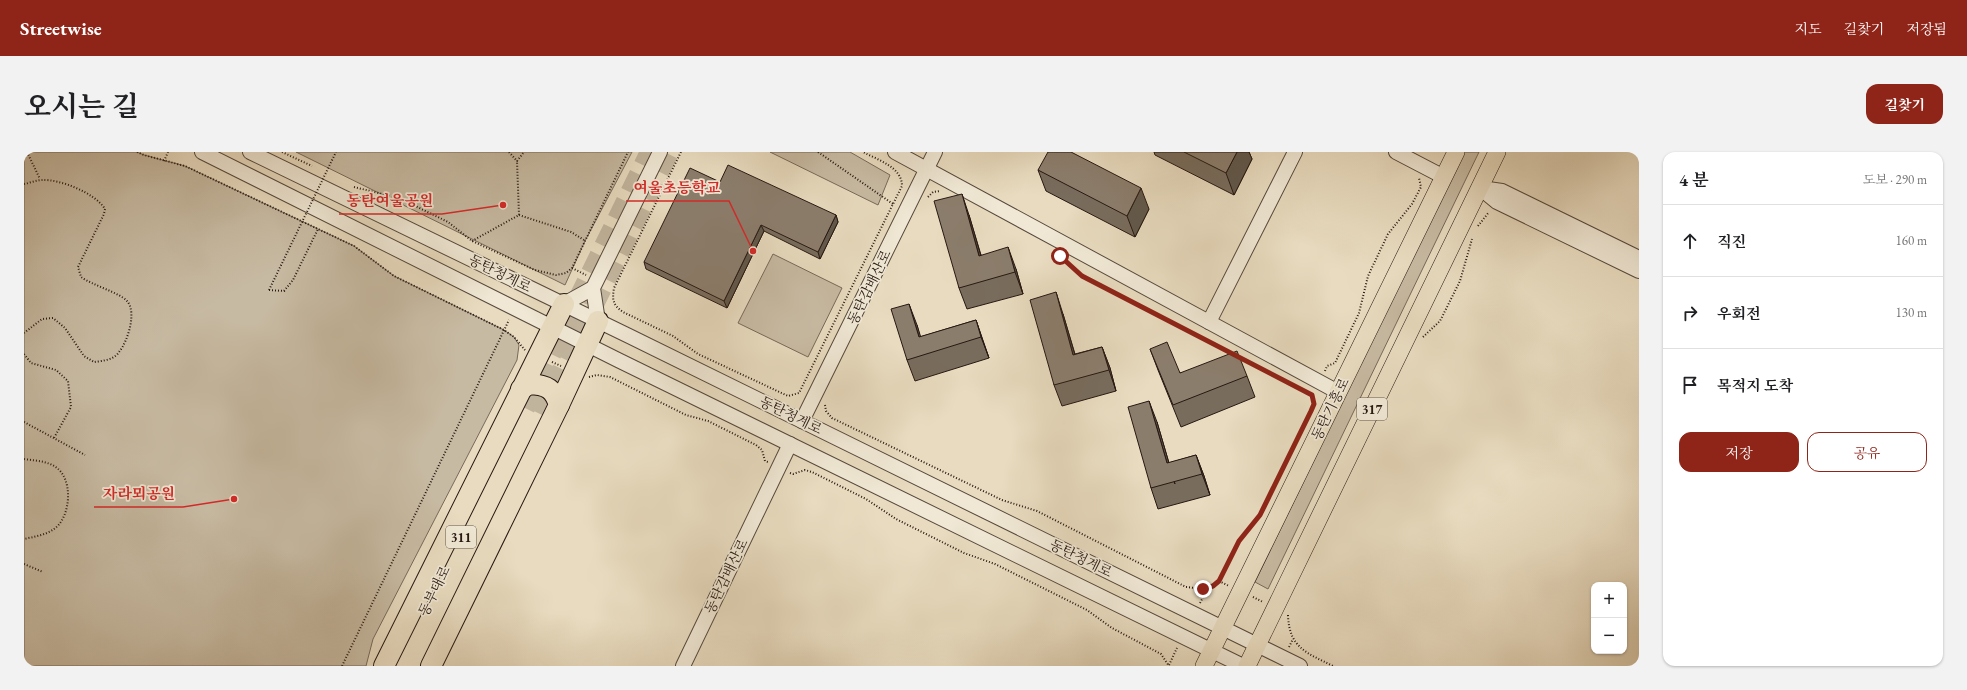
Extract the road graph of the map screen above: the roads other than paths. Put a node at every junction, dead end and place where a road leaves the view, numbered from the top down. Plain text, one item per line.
1 (202, 152) edge
2 (250, 152) edge
3 (660, 152) edge
4 (895, 152) edge
5 (935, 152) edge
6 (1295, 152) edge
7 (1396, 152) edge
8 (1456, 152) edge
9 (1497, 152) edge
10 (927, 169) junction
11 (1444, 177) junction
12 (1480, 188) junction
13 (1639, 258) edge
14 (1639, 271) edge
15 (593, 288) junction
16 (564, 304) junction
17 (598, 321) junction
18 (1209, 322) junction
19 (553, 327) junction
20 (586, 344) junction
21 (1338, 392) junction
22 (529, 404) junction
23 (559, 405) junction
24 (802, 421) junction
25 (790, 444) junction
26 (1222, 628) junction
27 (1257, 645) junction
28 (1212, 650) junction
29 (384, 666) edge
30 (397, 666) edge
31 (417, 666) edge
32 (431, 666) edge
33 (683, 666) edge
34 (1204, 666) edge
35 (1243, 666) edge
36 (1247, 666) edge
37 (1300, 666) edge

1 - 19 street, 동탄청계로
2 - 16 street, 동탄청계로
3 - 15 street
4 - 10 street
5 - 10 street, 동탄감배산로
6 - 18 street
7 - 11 street
8 - 11 main road, 동탄기흥로 / 317
9 - 12 main road, 317
10 - 18 street
10 - 24 street, 동탄감배산로
11 - 21 main road, 동탄기흥로 / 317
12 - 13 street
12 - 14 street
12 - 27 main road, 317
15 - 16 street
15 - 17 street
16 - 17 street, 동탄청계로
16 - 19 highway
17 - 20 highway
17 - 24 street, 동탄청계로
18 - 21 street
19 - 20 street, 동탄청계로
19 - 22 highway
20 - 23 highway
20 - 25 street, 동탄청계로
21 - 26 main road, 동탄기흥로 / 317
22 - 23 highway
22 - 29 highway
22 - 30 highway, 동부대로 / 311
22 - 31 highway, 동부대로 / 311
23 - 32 highway
24 - 26 street, 동탄청계로
25 - 28 street, 동탄청계로
25 - 33 street, 동탄감배산로
26 - 27 street, 동탄청계로
26 - 28 main road, 동탄기흥로 / 317
27 - 36 main road, 317
27 - 37 street, 동탄청계로
28 - 34 main road, 동탄기흥로 / 317
28 - 35 street, 동탄청계로

